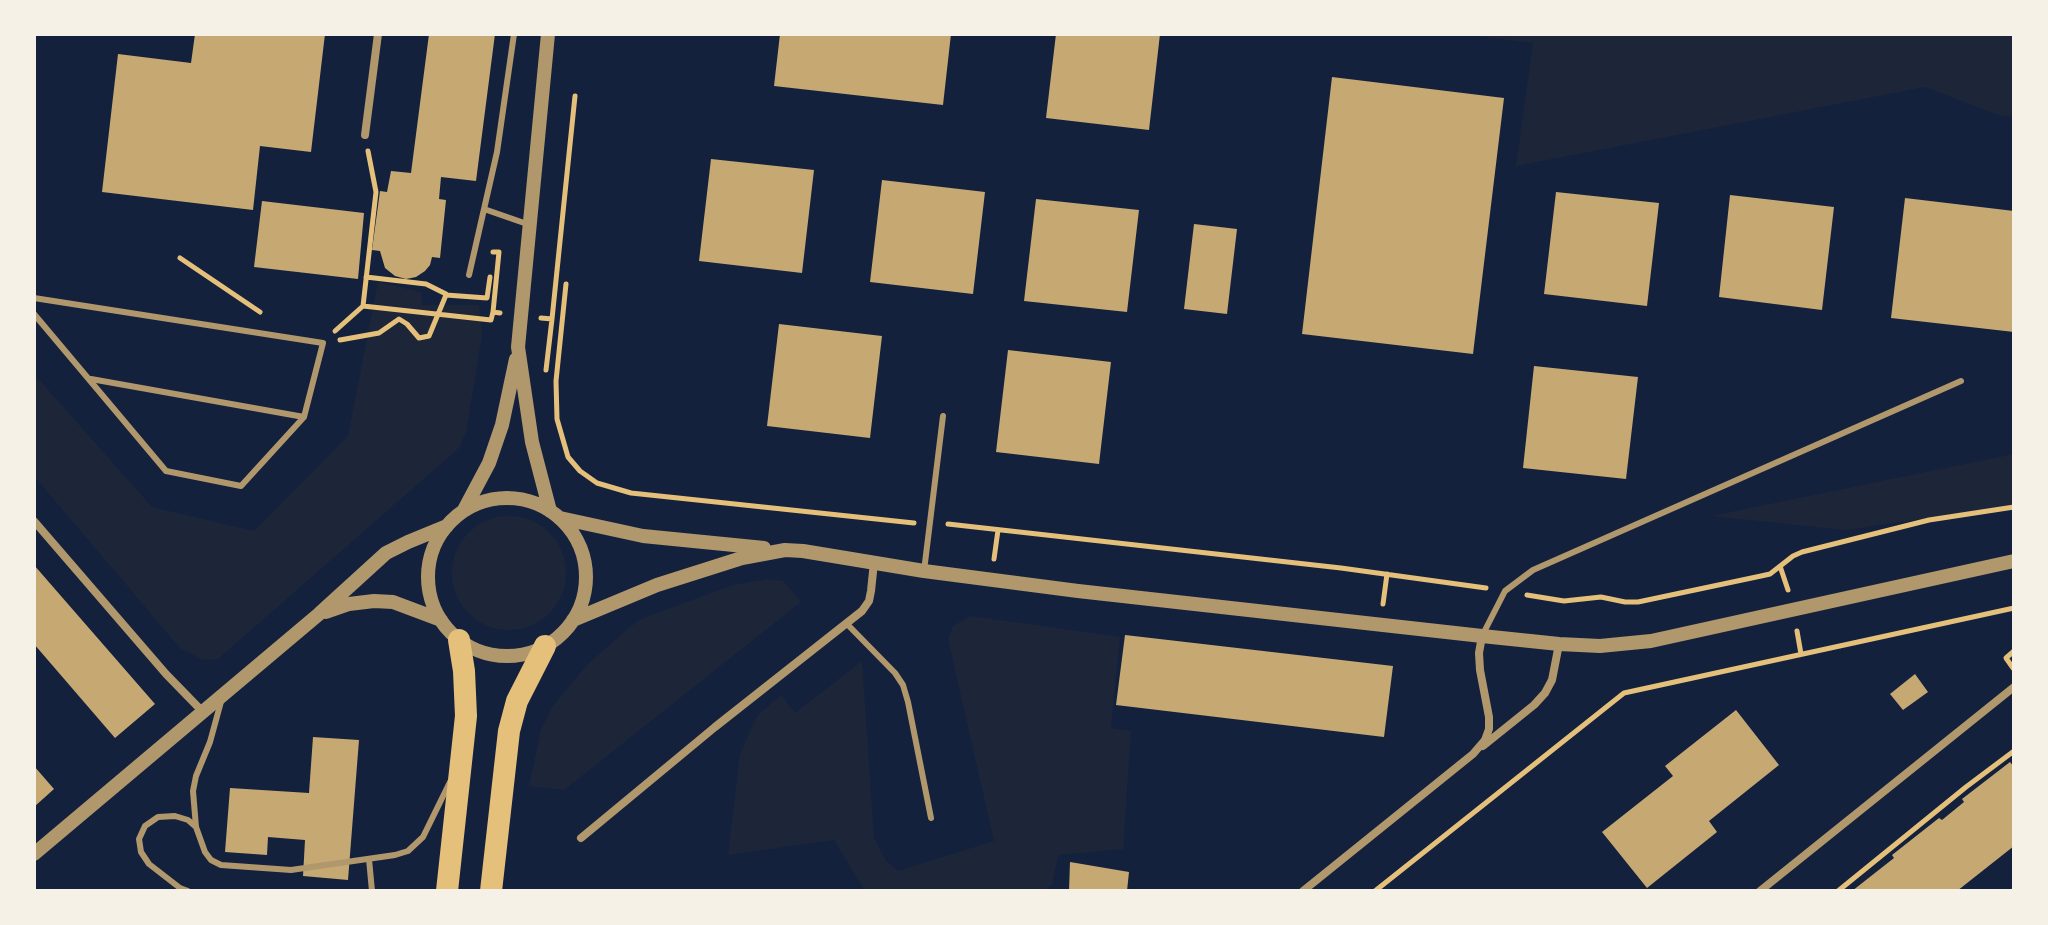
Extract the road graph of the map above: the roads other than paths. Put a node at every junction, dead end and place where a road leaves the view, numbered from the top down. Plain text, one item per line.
1 (378, 34) edge
2 (514, 34) edge
3 (548, 34) edge
4 (365, 135) road end
5 (484, 209) junction
6 (530, 225) junction
7 (469, 275) dead end
8 (34, 298) edge
9 (34, 314) edge
10 (518, 347) junction
11 (90, 379) junction
12 (1961, 381) dead end
13 (943, 416) dead end
14 (304, 417) junction
15 (464, 510) junction
16 (554, 514) junction
17 (34, 521) edge
18 (447, 526) junction
19 (785, 550) junction
20 (2014, 561) edge
21 (874, 562) junction
22 (924, 571) junction
23 (319, 614) junction
24 (441, 620) junction
25 (573, 620) junction
26 (847, 624) junction
27 (1482, 636) junction
28 (459, 640) junction
29 (1559, 644) junction
30 (545, 646) junction
31 (2014, 687) edge
32 (224, 693) junction
33 (202, 711) junction
34 (1473, 754) junction
35 (462, 757) junction
36 (931, 818) dead end
37 (196, 827) junction
38 (581, 838) dead end
39 (34, 854) edge
40 (369, 859) junction
41 (188, 891) edge
42 (372, 891) edge
43 (447, 891) edge
44 (491, 891) edge
45 (1303, 891) edge
46 (1760, 891) edge

1 - 4 street
2 - 5 lane
3 - 6 street
5 - 6 lane
5 - 7 lane
6 - 10 street
8 - 14 lane
9 - 11 lane
10 - 15 street
10 - 16 street
11 - 14 lane
11 - 14 lane
12 - 27 lane
13 - 22 lane
15 - 16 street
15 - 18 street
16 - 19 street
16 - 25 street
17 - 33 street
18 - 23 street
18 - 24 street
19 - 21 street
19 - 25 street
20 - 29 street
21 - 22 street
21 - 26 street
22 - 27 street
23 - 24 street
23 - 32 street
24 - 28 street
25 - 30 street
26 - 36 lane
26 - 38 street
27 - 29 street
27 - 34 street
28 - 30 street
28 - 35 highway
29 - 34 street
30 - 44 highway
31 - 46 street
32 - 33 street
32 - 37 lane
33 - 39 street
34 - 45 street
35 - 40 lane
35 - 43 highway
37 - 40 lane
37 - 41 lane
40 - 42 lane

